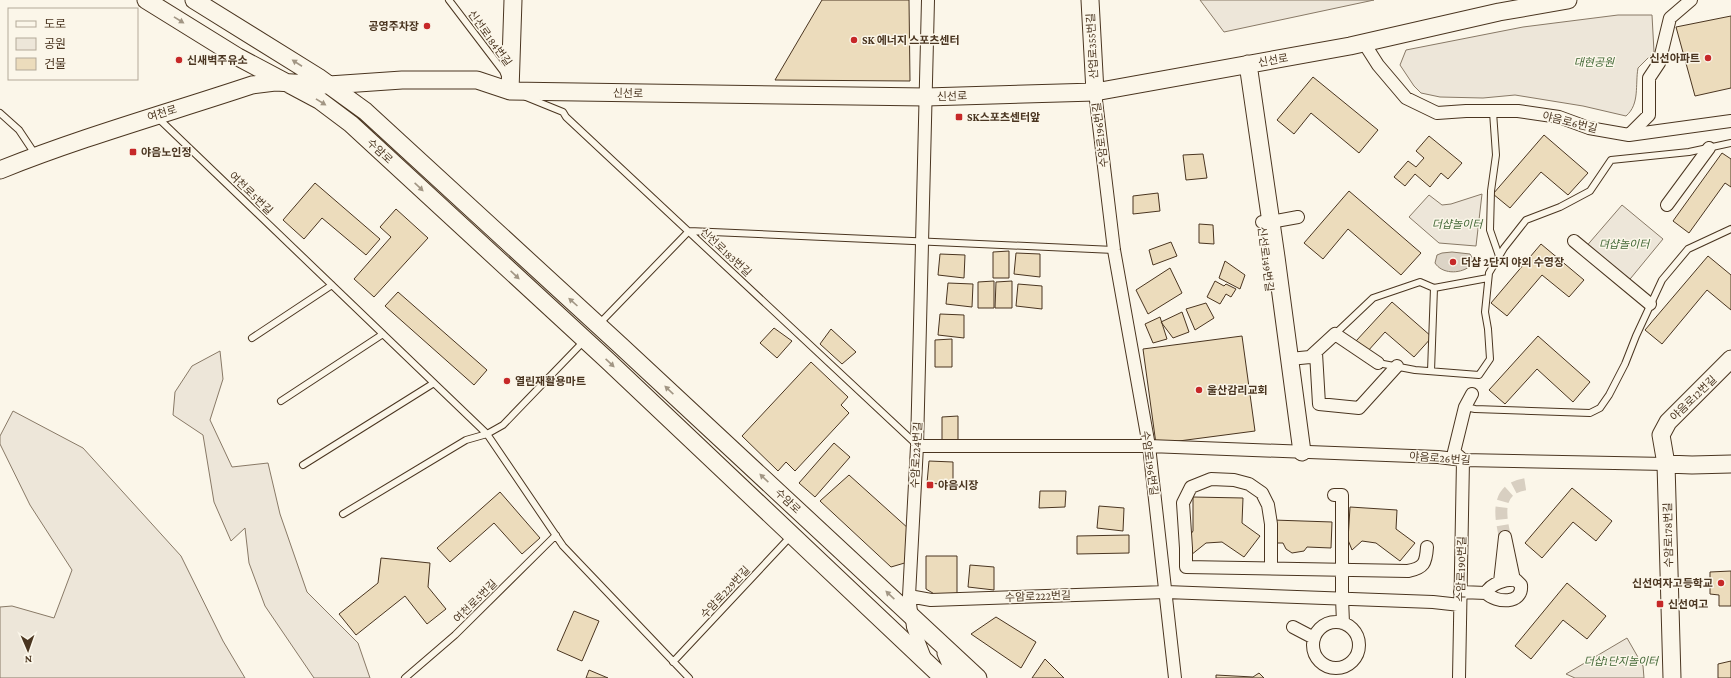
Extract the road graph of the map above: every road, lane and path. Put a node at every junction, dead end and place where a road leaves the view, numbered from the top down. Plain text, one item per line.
1 (146, 0) edge
2 (194, 0) edge
3 (449, 0) edge
4 (513, 0) edge
5 (928, 0) edge
6 (1090, 0) edge
7 (1568, 0) edge
8 (1691, 0) edge
9 (1364, 42) junction
10 (1244, 65) junction
11 (287, 82) junction
12 (329, 85) junction
13 (510, 91) junction
14 (1095, 92) junction
15 (926, 97) junction
16 (1493, 112) junction
17 (0, 113) edge
18 (155, 115) junction
19 (1731, 121) edge
20 (1629, 135) junction
21 (1731, 143) edge
22 (1709, 148) junction
23 (36, 155) junction
24 (0, 170) edge
25 (1667, 205) dead end
26 (1298, 217) dead end
27 (1266, 222) junction
28 (1731, 229) edge
29 (689, 231) junction
30 (1574, 241) dead end
31 (922, 242) junction
32 (1114, 250) junction
33 (1499, 256) junction
34 (1488, 278) junction
35 (332, 285) junction
36 (1434, 288) junction
37 (1650, 304) junction
38 (598, 325) junction
39 (383, 334) junction
40 (1335, 334) junction
41 (252, 338) dead end
42 (585, 340) junction
43 (1316, 353) junction
44 (1290, 359) junction
45 (1731, 359) edge
46 (1378, 363) joint
47 (1397, 366) junction
48 (1431, 371) junction
49 (434, 383) junction
50 (1472, 394) dead end
51 (280, 401) dead end
52 (1465, 407) junction
53 (487, 434) junction
54 (918, 446) junction
55 (1149, 446) junction
56 (1297, 452) junction
57 (1463, 460) junction
58 (1666, 464) junction
59 (1731, 464) edge
60 (303, 465) dead end
61 (1334, 495) dead end
62 (343, 514) dead end
63 (556, 534) junction
64 (792, 536) junction
65 (1427, 547) dead end
66 (1271, 568) junction
67 (1342, 569) junction
68 (1514, 580) junction
69 (1500, 582) junction
70 (1166, 592) junction
71 (1460, 592) junction
72 (1486, 593) junction
73 (909, 596) junction
74 (1342, 598) junction
75 (1460, 605) junction
76 (911, 615) junction
77 (1343, 623) junction
78 (1293, 627) dead end
79 (1314, 638) junction
80 (939, 641) junction
81 (673, 662) junction
82 (928, 671) edge
83 (405, 678) edge
84 (689, 678) edge
85 (942, 678) edge
86 (957, 678) edge
87 (978, 678) edge
88 (1175, 678) edge
89 (1459, 678) edge
90 (1672, 678) edge

1 -> 11 main road, 수암로
12 -> 2 main road, 수암로
3 - 13 lane, 신선로184번길
4 - 13 main road
5 - 15 street, 수암로224번길
6 - 14 main road, 산업로355번길
7 - 9 main road, 신선로
8 - 20 street
9 - 10 main road, 신선로
9 - 16 street, 야음로6번길
10 - 14 main road, 신선로
10 - 27 main road, 신선로149번길
11 - 12 main road, 여천로
11 - 18 main road, 여천로
11 -> 42 main road, 수암로
12 - 13 main road, 신선로
38 -> 12 main road, 수암로
13 - 15 main road, 신선로
13 - 29 lane, 신선로183번길
14 - 15 main road, 신선로
14 - 32 street, 수암로196번길
15 - 31 street, 수암로224번길
16 - 20 street, 야음로6번길
16 - 33 lane
17 - 23 lane
18 - 23 main road, 여천로
18 - 35 lane, 여천로5번길
19 - 20 street, 야음로6번길
21 - 22 lane
22 - 25 street
22 - 33 lane
23 - 24 main road, 여천로
26 - 27 street
27 - 44 main road
27 - 56 main road, 신선로149번길
28 - 37 lane
29 - 31 lane
29 - 38 lane
29 - 54 lane, 신선로183번길
30 - 37 street
31 - 32 lane
31 - 54 street, 수암로224번길
32 - 55 street, 수암로196번길
33 - 34 lane
34 - 36 lane
34 - 48 lane
35 - 39 lane, 여천로5번길
35 - 41 lane
36 - 40 lane
36 - 48 lane
37 - 52 lane
76 -> 38 main road, 수암로
39 - 49 lane, 여천로5번길
39 - 51 lane
40 - 43 street
40 - 46 street
42 - 53 lane
42 -> 64 main road, 수암로
43 - 44 street
43 - 47 street
44 - 56 main road
45 - 58 main road, 야음로12번길
46 - 47 lane
47 - 48 lane
49 - 53 lane, 여천로5번길
49 - 60 lane
50 - 52 street
52 - 57 street
53 - 62 lane
53 - 63 lane, 여천로5번길
54 - 55 street, 야음로26번길
54 - 73 street, 수암로224번길
55 - 56 street, 야음로26번길
55 - 70 street, 수암로196번길
56 - 57 street, 야음로26번길
57 - 58 street, 야음로26번길
57 - 71 street, 수암로190번길
58 - 59 main road, 야음로26번길
58 - 90 main road, 수암로178번길
61 - 67 street
63 - 81 lane, 여천로5번길
63 - 83 lane, 여천로5번길
64 - 81 lane, 수암로229번길
64 - 82 main road, 수암로
65 - 67 street
66 - 66 street
66 - 67 street
67 - 74 street
68 - 69 street
68 - 69 street
68 - 72 street
69 - 72 street
70 - 73 street, 수암로222번길
70 - 74 street, 수암로222번길
70 - 88 street, 수암로196번길
71 - 72 street
71 - 75 street, 수암로190번길
73 - 76 street, 수암로224번길
74 - 75 street, 수암로222번길
74 - 77 street
75 - 89 street, 수암로190번길
76 - 80 main road, 수암로
76 - 82 street, 수암로224번길
77 - 79 street
77 - 79 street
78 - 79 street
80 - 82 main road
80 - 86 main road
80 - 87 main road, 수암로
81 - 84 lane, 여천로5번길
82 - 85 main road, 수암로

